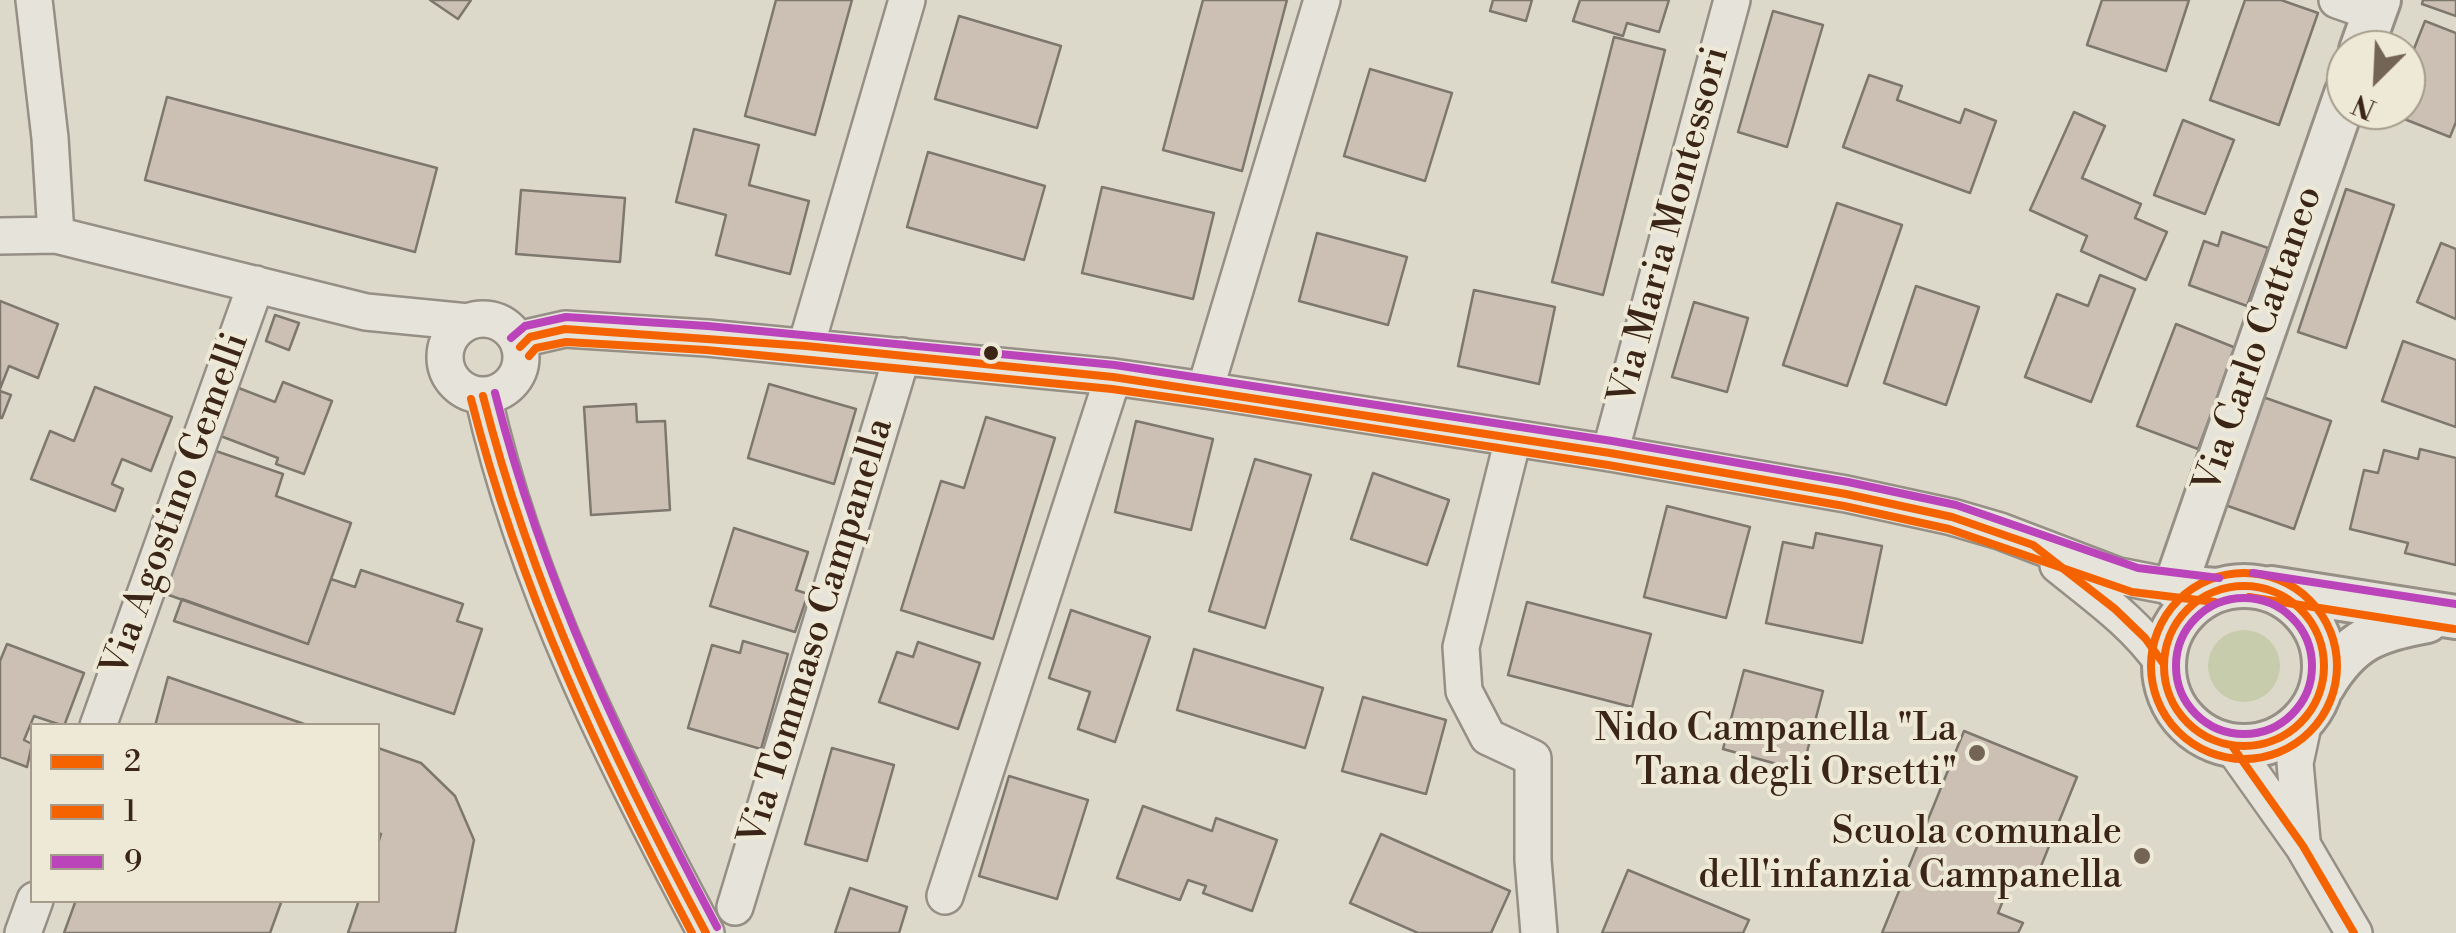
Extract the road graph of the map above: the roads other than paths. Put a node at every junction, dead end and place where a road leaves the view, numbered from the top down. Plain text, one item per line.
1 (34, 0) edge
2 (907, 0) edge
3 (1322, 0) edge
4 (1732, 0) edge
5 (2333, 130) edge
6 (56, 235) junction
7 (0, 236) edge
8 (256, 284) junction
9 (366, 312) junction
10 (468, 322) junction
11 (806, 346) junction
12 (520, 347) junction
13 (902, 356) junction
14 (444, 359) junction
15 (1113, 377) junction
16 (1205, 390) junction
17 (483, 396) junction
18 (1513, 439) junction
19 (1610, 453) junction
20 (2034, 545) junction
21 (2175, 586) junction
22 (2234, 588) junction
23 (2454, 617) edge
24 (2163, 663) junction
25 (2314, 703) junction
26 (99, 723) edge
27 (2232, 746) junction
28 (2303, 846) junction
29 (945, 896) dead end
30 (34, 903) edge
31 (735, 908) dead end
32 (23, 933) edge
33 (706, 933) edge
34 (1539, 933) edge
35 (2354, 933) edge

1 - 6 street
2 - 11 street
3 - 16 street
4 - 19 street, Via Maria Montessori
5 - 21 street, Via Carlo Cattaneo
6 - 7 street
6 - 8 street
8 - 9 street
8 - 26 street, Via Agostino Gemelli
9 - 10 street
9 - 14 street
10 - 12 street
10 - 14 street
11 - 12 street
11 - 13 street
12 - 17 street
13 - 15 street
13 - 31 street, Via Tommaso Campanella
14 - 17 street
15 - 16 street
15 - 29 street
16 - 18 street
17 - 33 street
18 - 19 street
18 - 34 street
19 - 20 street
20 - 21 street
20 - 24 street
21 - 22 street
22 - 23 street
22 - 24 street
22 - 25 street
23 - 25 street
24 - 27 street
25 - 27 street
25 - 28 street
27 - 28 street
28 - 35 street
30 - 32 street

